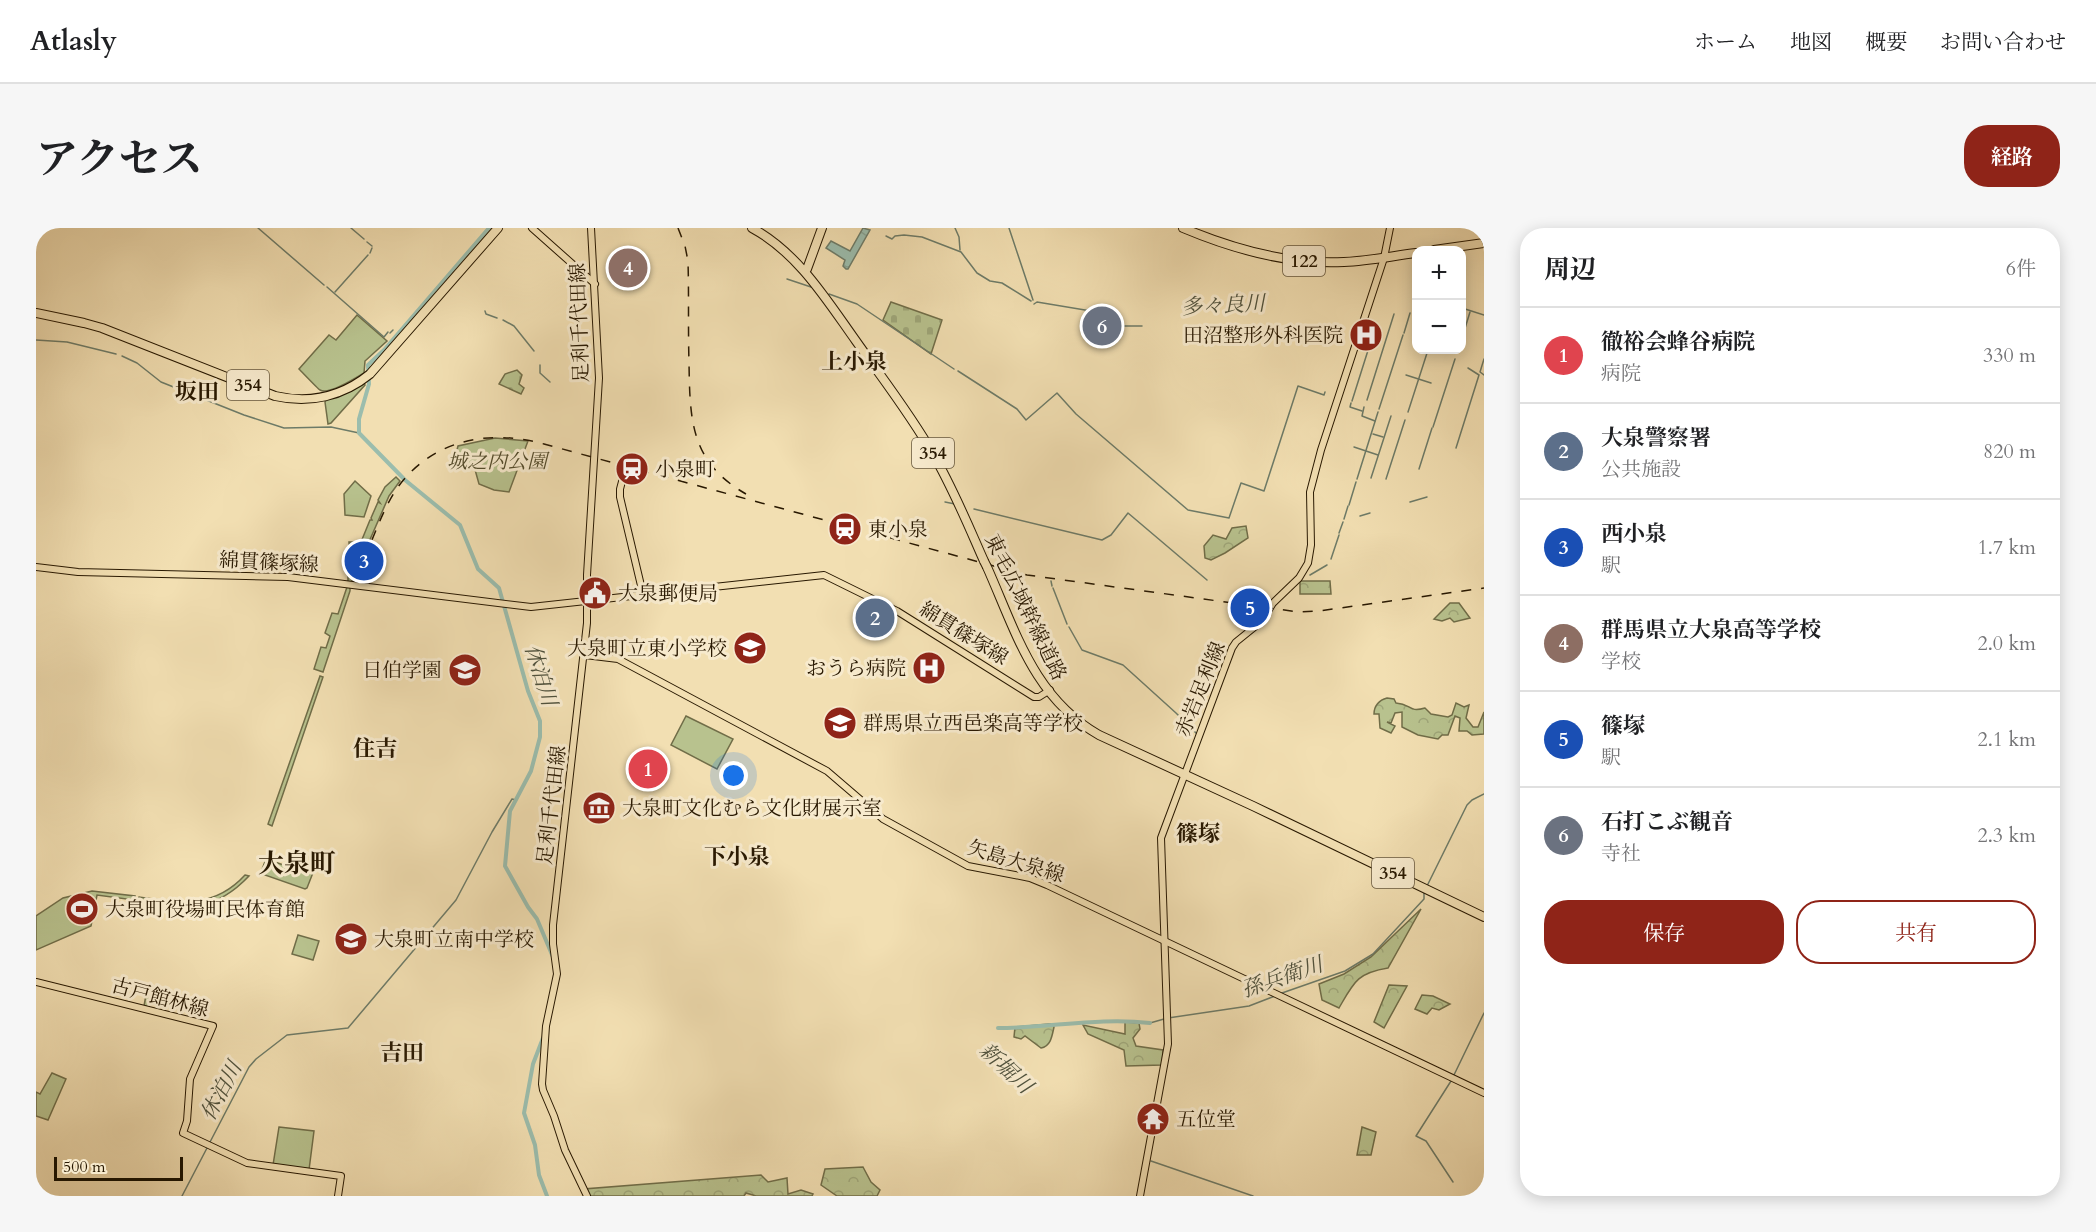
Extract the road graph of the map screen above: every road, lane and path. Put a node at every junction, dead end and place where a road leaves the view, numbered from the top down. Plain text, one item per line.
1 (496, 228) edge
2 (532, 228) edge
3 (591, 228) edge
4 (752, 228) edge
5 (757, 228) edge
6 (820, 228) edge
7 (1183, 228) edge
8 (1390, 228) edge
9 (1482, 244) edge
10 (1466, 246) edge
11 (1412, 254) edge
12 (1384, 258) junction
13 (806, 269) junction
14 (595, 284) junction
15 (36, 312) edge
16 (624, 474) dead end
17 (36, 567) edge
18 (643, 594) junction
19 (588, 601) junction
20 (585, 655) junction
21 (1049, 691) junction
22 (1185, 772) junction
23 (1483, 914) edge
24 (1164, 940) junction
25 (36, 982) edge
26 (1484, 1093) edge
27 (338, 1196) edge
28 (587, 1196) edge
29 (1140, 1196) edge

1 - 15 highway, 354
2 - 14 main road
3 - 14 main road, 足利千代田線
4 - 13 highway, 東毛広域幹線道路 / 354
5 - 13 highway, 東毛広域幹線道路 / 354
6 - 13 highway
7 - 12 highway, 122
8 - 12 main road, 赤岩足利線
9 - 10 highway
11 - 12 highway, 122
12 - 22 main road, 赤岩足利線
13 - 21 highway, 東毛広域幹線道路 / 354
14 - 19 main road, 足利千代田線
16 - 18 main road
17 - 19 main road, 綿貫篠塚線
18 - 19 main road, 綿貫篠塚線
18 - 21 main road, 綿貫篠塚線
19 - 20 main road, 足利千代田線
20 - 24 main road, 矢島大泉線
20 - 28 main road, 足利千代田線
21 - 22 highway, 東毛広域幹線道路 / 354
22 - 23 highway, 東毛広域幹線道路 / 354
22 - 24 main road, 赤岩足利線
24 - 26 main road, 矢島大泉線
24 - 29 main road, 赤岩足利線
25 - 27 main road, 古戸館林線

